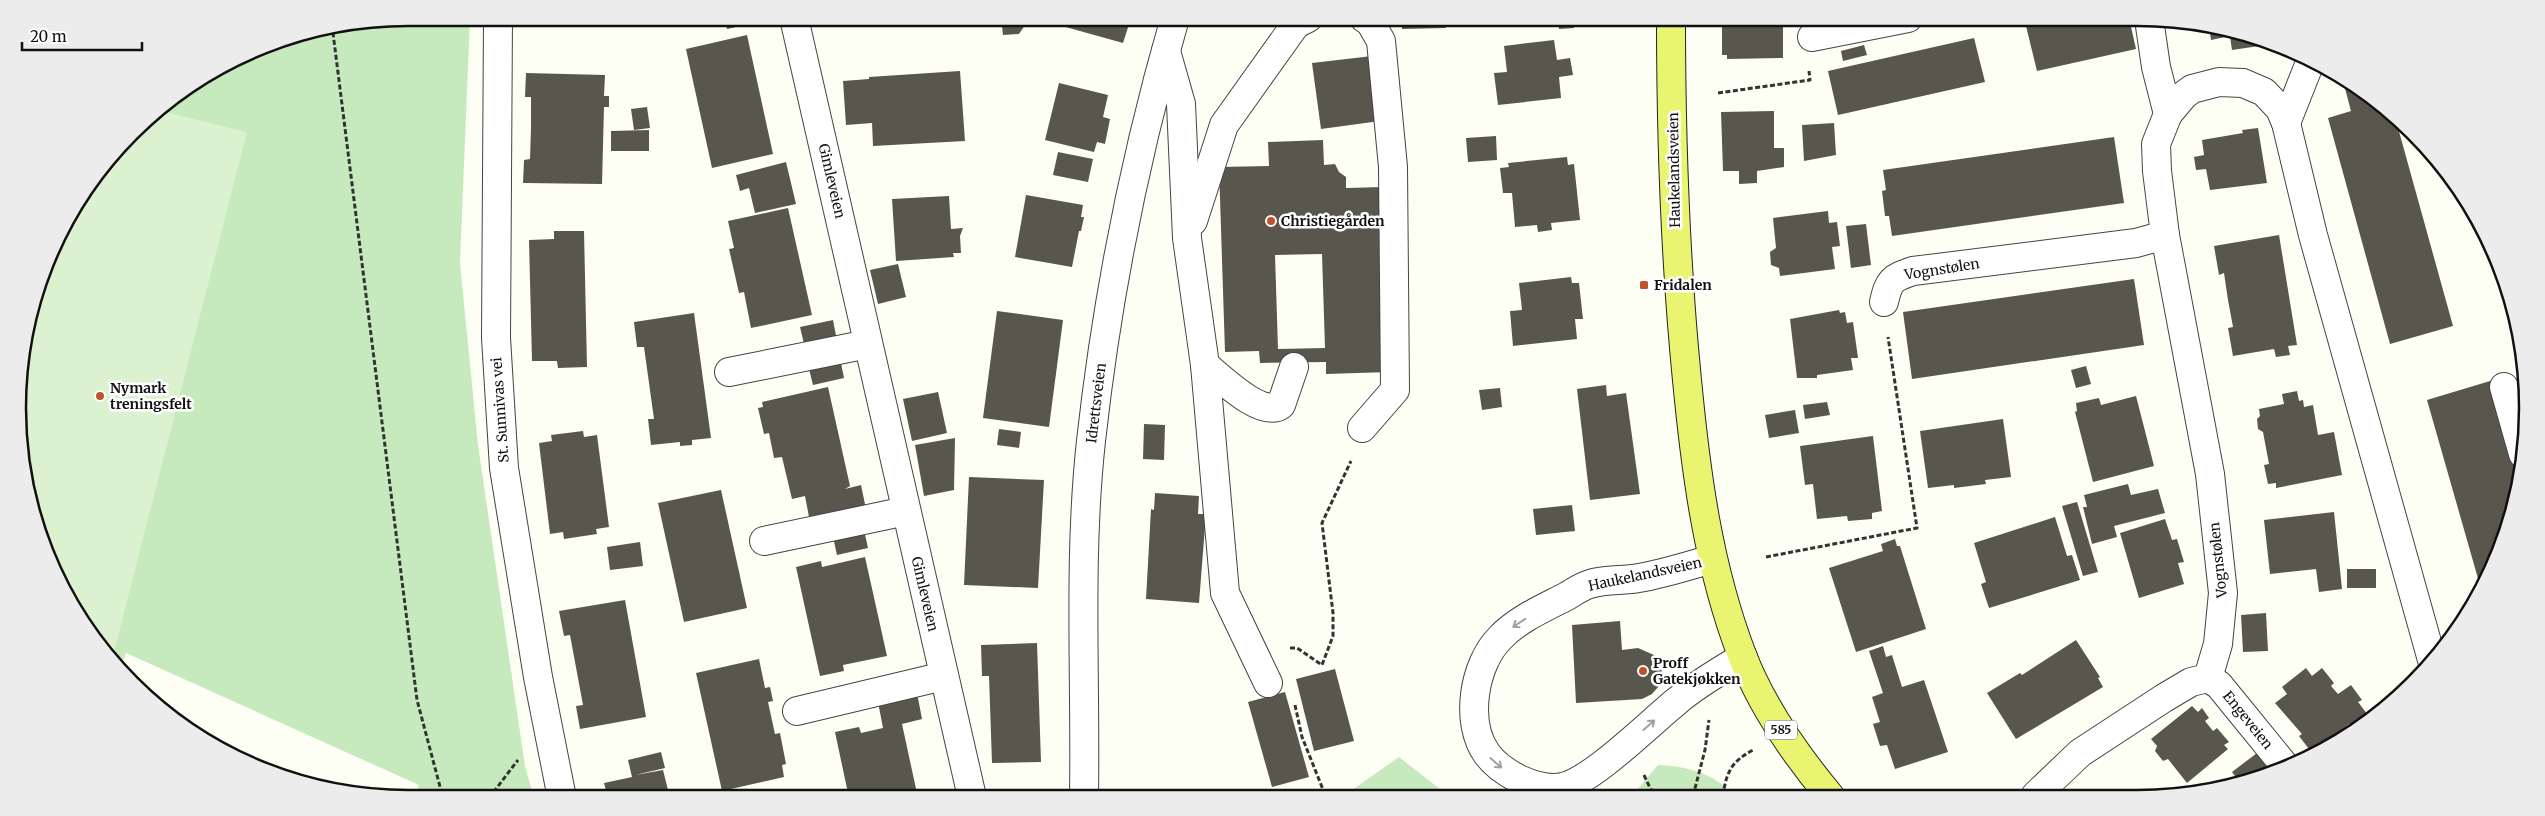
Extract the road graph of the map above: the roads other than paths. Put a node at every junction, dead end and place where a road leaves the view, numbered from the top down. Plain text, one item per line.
1 (498, 26) edge
2 (796, 26) edge
3 (1173, 26) edge
4 (1295, 26) edge
5 (1372, 26) edge
6 (1671, 26) edge
7 (1865, 26) edge
8 (2150, 27) edge
9 (1812, 36) road end
10 (1166, 50) junction
11 (2308, 67) edge
12 (2168, 114) junction
13 (2286, 123) junction
14 (2165, 235) junction
15 (1187, 238) junction
16 (1884, 302) road end
17 (868, 344) junction
18 (1204, 365) junction
19 (1294, 367) dead end
20 (729, 372) dead end
21 (2504, 387) dead end
22 (1362, 428) road end
23 (2518, 435) edge
24 (906, 511) junction
25 (764, 541) dead end
26 (1712, 559) junction
27 (1590, 584) junction
28 (1541, 597) dead end
29 (2430, 653) edge
30 (1743, 657) junction
31 (944, 676) junction
32 (2208, 678) junction
33 (1268, 682) dead end
34 (797, 711) dead end
35 (2282, 761) edge
36 (560, 790) edge
37 (970, 790) edge
38 (1084, 790) edge
39 (1825, 790) edge
40 (2041, 790) edge

1 - 36 street, St. Sunnivas vei
2 - 17 street, Gimleveien
3 - 10 street, Idrettsveien
4 - 15 street
5 - 22 street
6 - 26 main road, Haukelandsveien / 585
7 - 9 street
8 - 12 street
10 - 15 street
10 - 38 street, Idrettsveien
11 - 13 street
12 - 13 street, Vognstølen
12 - 14 street, Vognstølen
13 - 29 street, Vognstølen
14 - 16 street, Vognstølen
14 - 32 street, Vognstølen
15 - 18 street
17 - 20 street
17 - 24 street, Gimleveien
18 - 19 street
18 - 33 street
21 - 23 street
24 - 25 street
24 - 31 street, Gimleveien
26 - 27 street, Haukelandsveien
26 - 30 main road, Haukelandsveien / 585
27 - 28 street
27 -> 30 street, Haukelandsveien
30 - 39 main road, 585
31 - 34 street
31 - 37 street, Gimleveien
32 - 35 street, Engeveien
32 - 40 street

